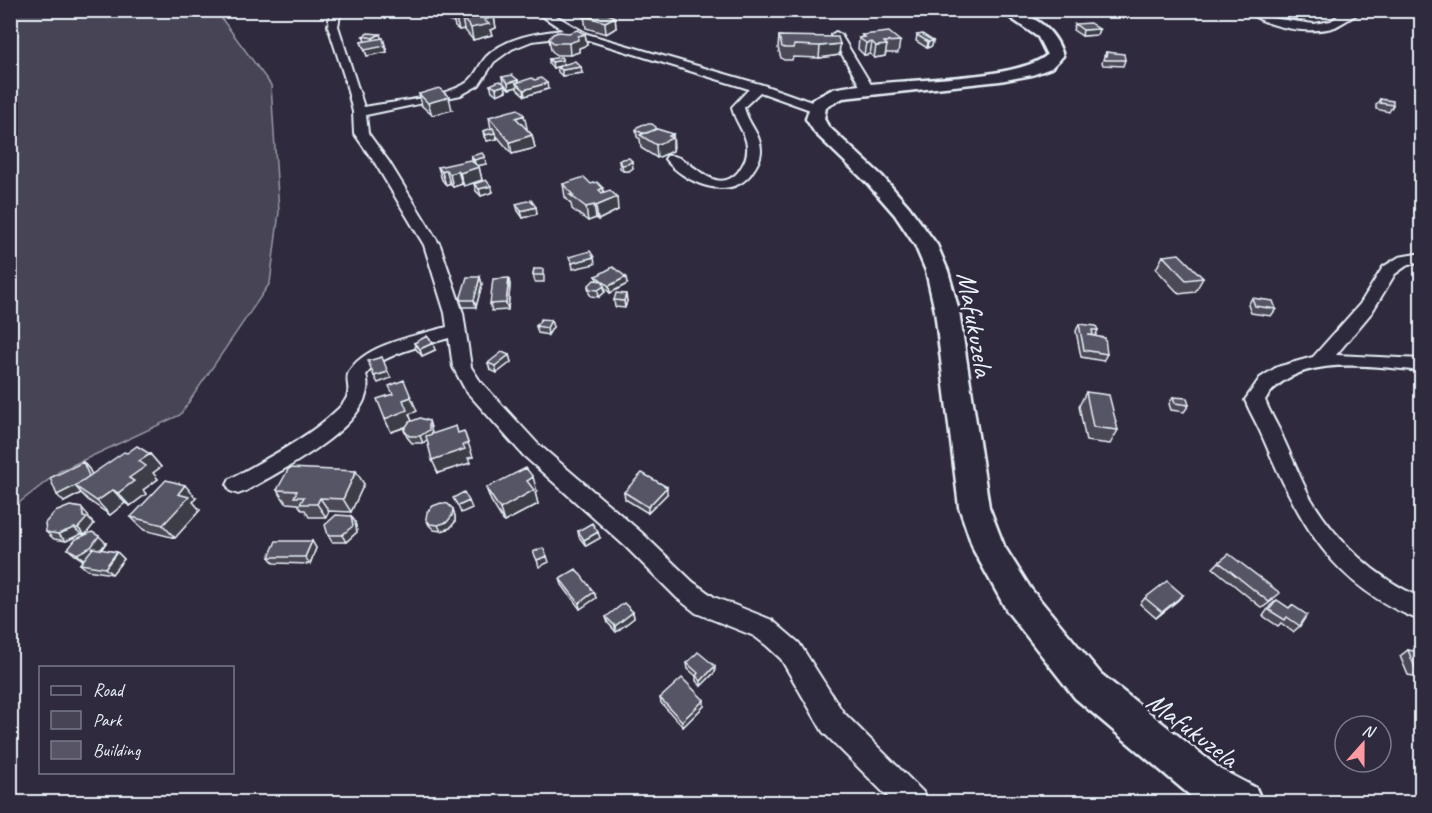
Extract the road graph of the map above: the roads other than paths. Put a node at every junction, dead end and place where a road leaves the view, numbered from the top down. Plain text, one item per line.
1 (336, 10) edge
2 (538, 10) edge
3 (1006, 10) edge
4 (1251, 10) edge
5 (1358, 10) edge
6 (576, 33) junction
7 (836, 35) edge
8 (759, 88) junction
9 (869, 91) junction
10 (816, 108) junction
11 (359, 112) junction
12 (672, 159) dead end
13 (1422, 258) edge
14 (456, 330) junction
15 (1320, 361) junction
16 (1422, 365) edge
17 (238, 485) dead end
18 (1422, 610) edge
19 (913, 802) edge
20 (1242, 802) edge

1 - 11 street
2 - 6 street
3 - 9 main road
4 - 5 street
6 - 8 street
6 - 11 street
7 - 9 street
8 - 10 street
8 - 12 street
9 - 10 main road
10 - 20 main road, Mafukuzela
11 - 14 street
13 - 15 street
14 - 17 street
14 - 19 street
15 - 16 street
15 - 18 street

